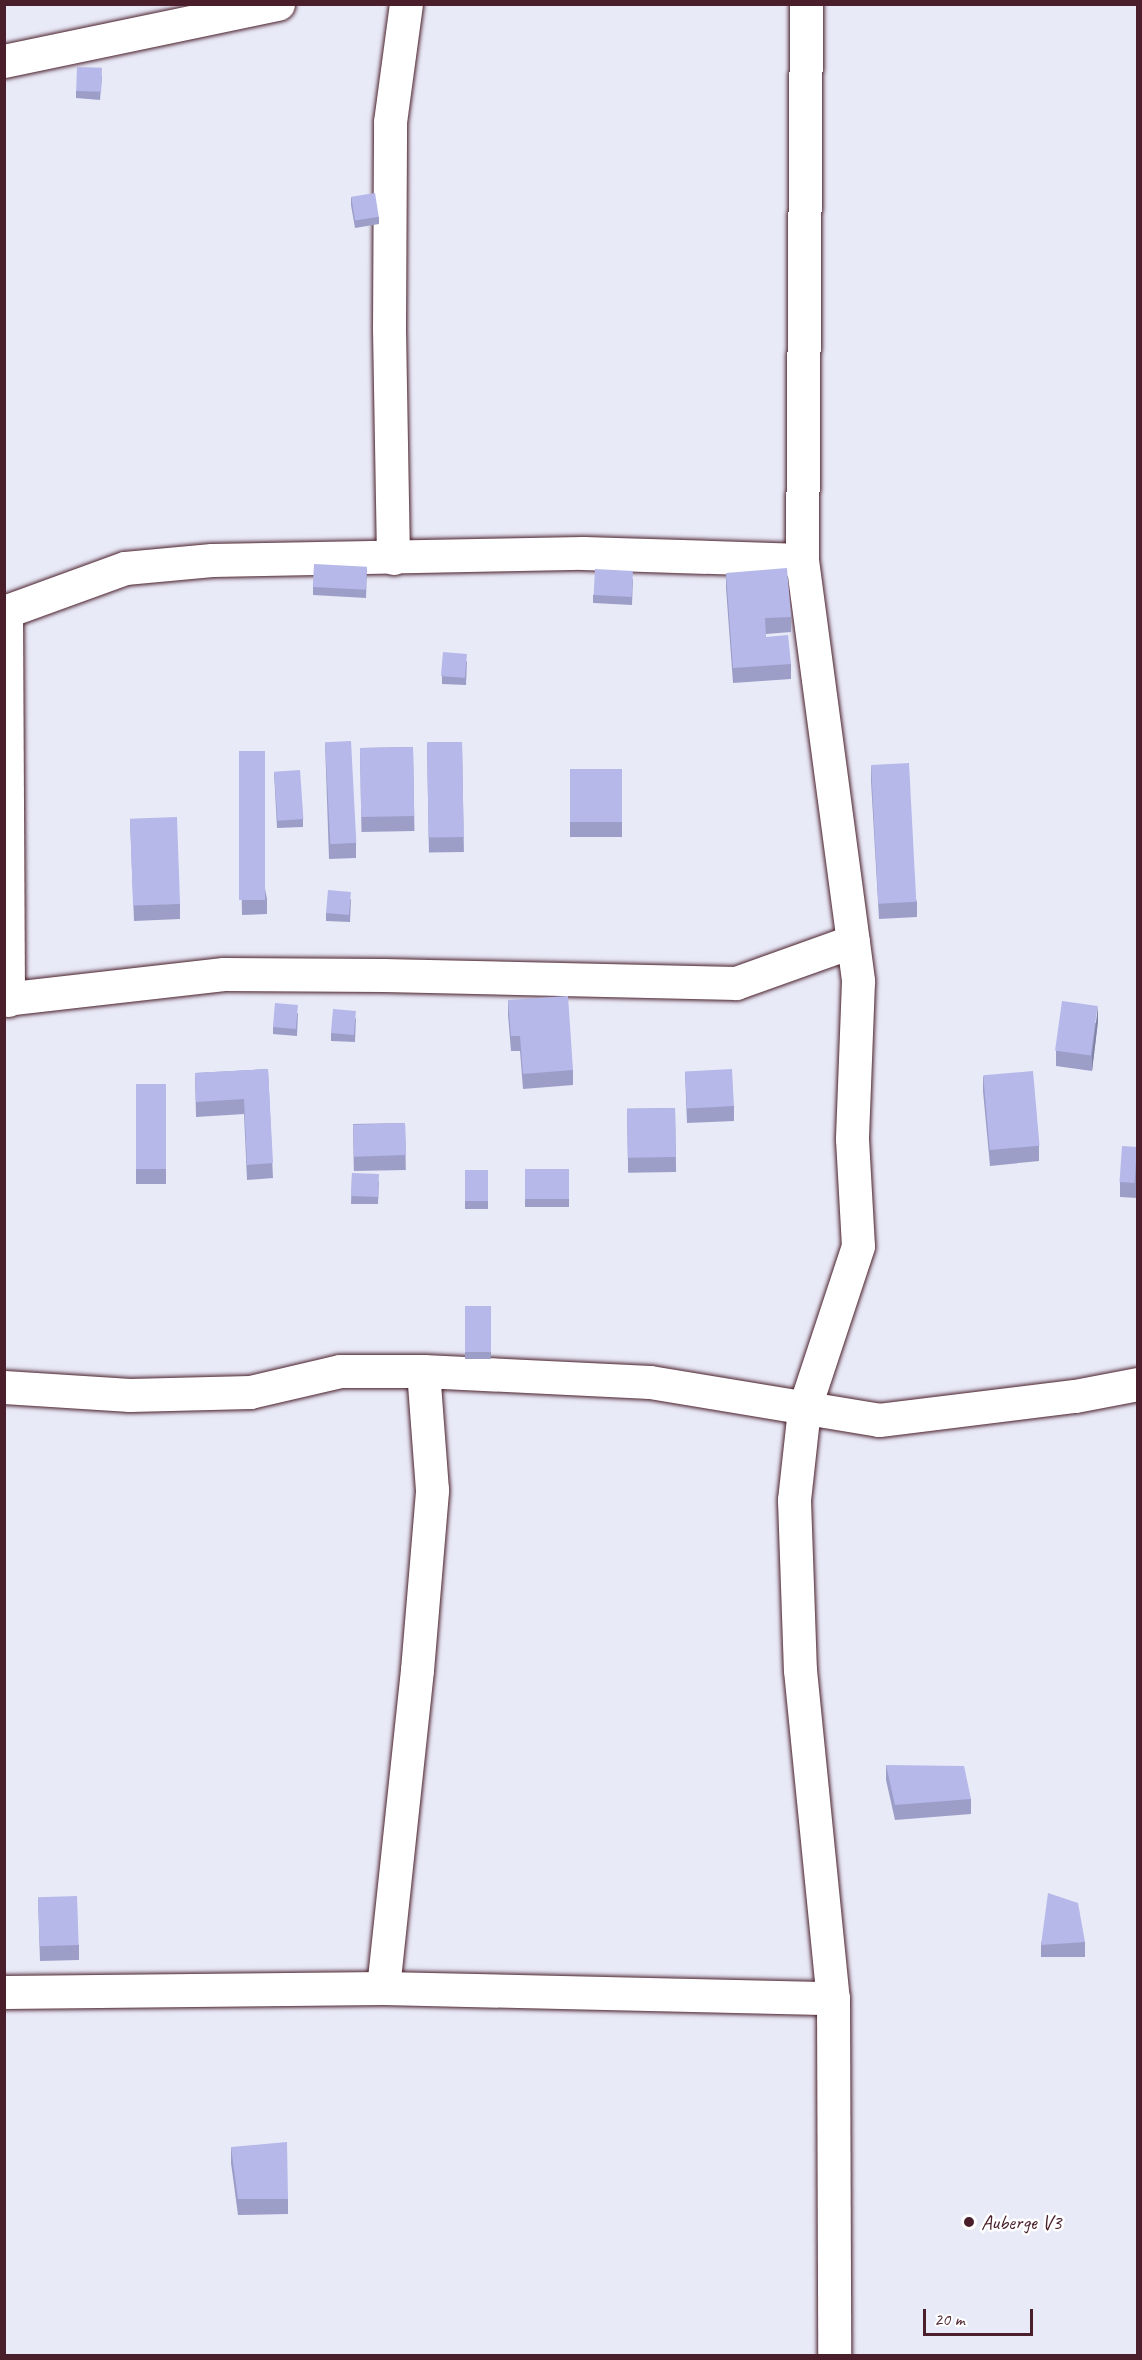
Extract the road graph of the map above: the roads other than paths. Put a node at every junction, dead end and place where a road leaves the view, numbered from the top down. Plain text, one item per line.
1 (278, 4) edge
2 (406, 4) edge
3 (806, 4) edge
4 (178, 15) edge
5 (4, 61) edge
6 (393, 558) junction
7 (802, 560) junction
8 (5, 612) edge
9 (853, 941) junction
10 (6, 1000) edge
11 (423, 1371) junction
12 (1137, 1384) edge
13 (4, 1387) edge
14 (804, 1409) junction
15 (382, 1988) junction
16 (4, 1992) edge
17 (833, 1998) junction
18 (834, 2355) edge

1 - 4 street
2 - 6 street
3 - 7 street
4 - 5 street
6 - 7 street
6 - 8 street
7 - 9 street
8 - 10 street
9 - 10 street
9 - 14 street
11 - 13 street
11 - 14 street
11 - 15 street
12 - 14 street
14 - 17 street
15 - 16 street
15 - 17 street
17 - 18 street

